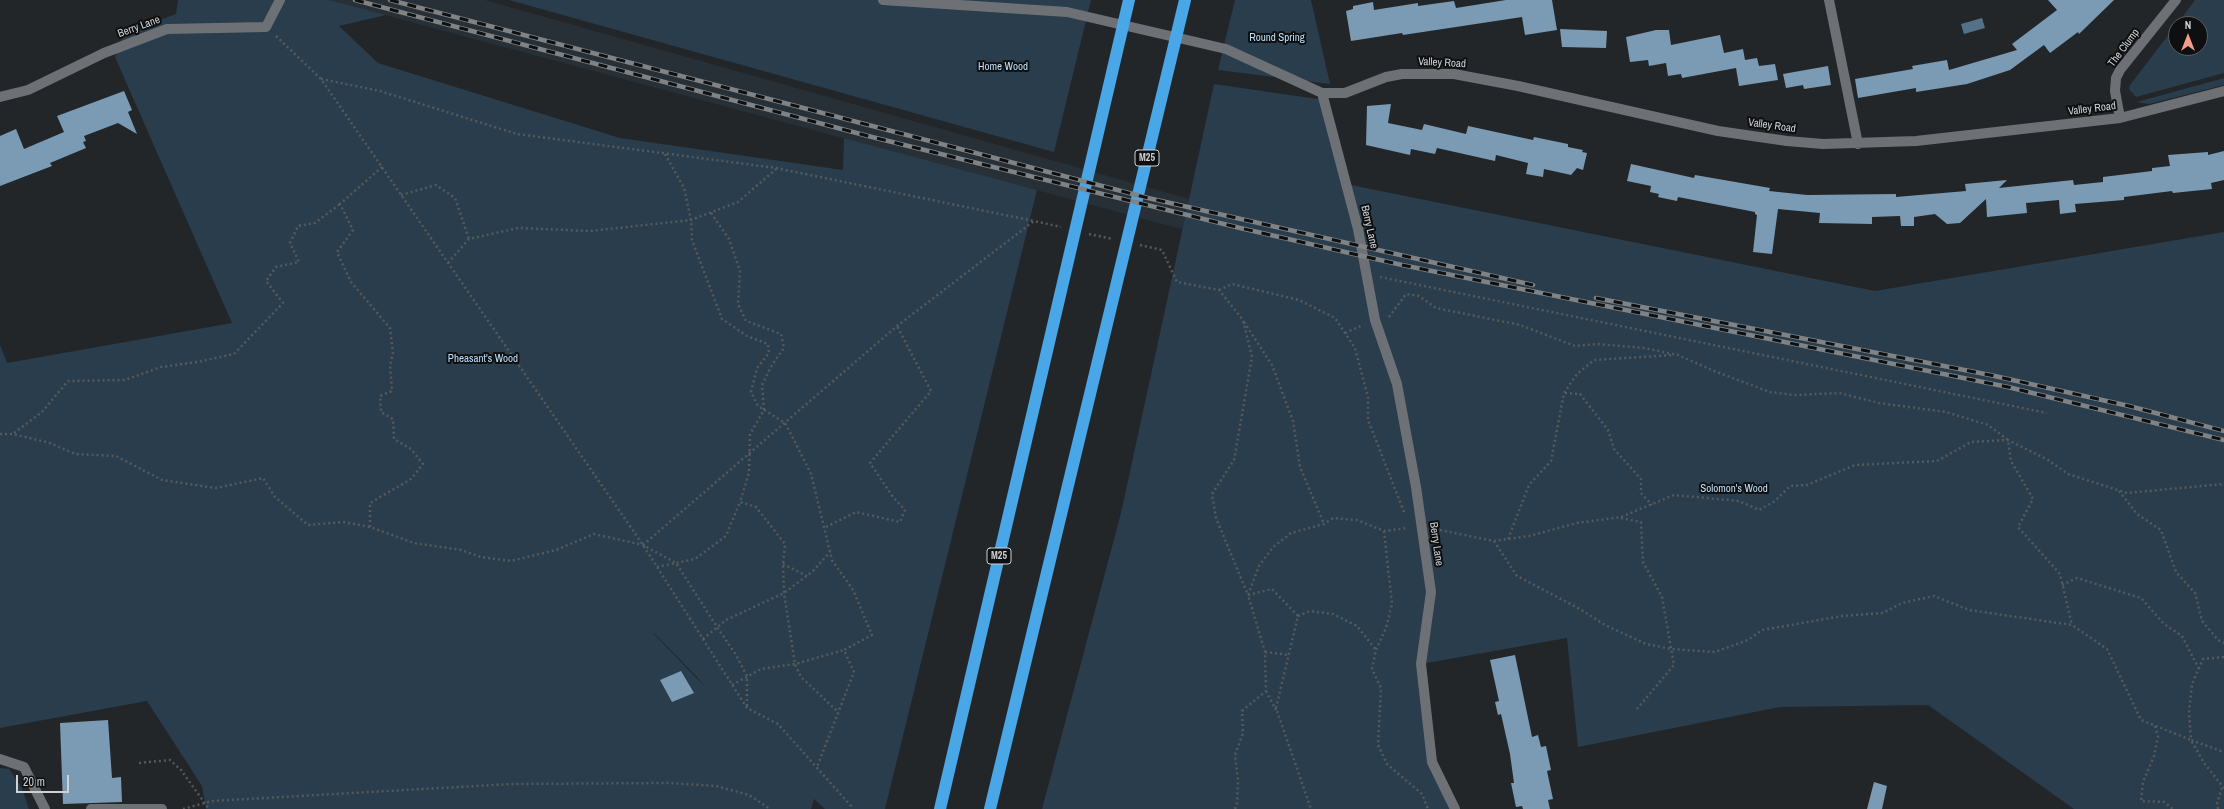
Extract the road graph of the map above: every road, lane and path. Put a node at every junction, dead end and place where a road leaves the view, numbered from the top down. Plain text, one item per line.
1 (280, 0) edge
2 (883, 0) edge
3 (1129, 0) edge
4 (1185, 0) edge
5 (1829, 0) edge
6 (2176, 0) edge
7 (266, 27) junction
8 (321, 79) junction
9 (2224, 92) edge
10 (1322, 93) junction
11 (0, 97) edge
12 (2120, 118) junction
13 (1858, 144) junction
14 (664, 154) junction
15 (382, 167) junction
16 (776, 168) junction
17 (401, 195) junction
18 (340, 204) junction
19 (711, 213) junction
20 (691, 220) junction
21 (1034, 221) junction
22 (1064, 228) dead end
23 (1087, 233) dead end
24 (469, 239) junction
25 (1117, 240) dead end
26 (1139, 245) dead end
27 (448, 263) junction
28 (1366, 274) junction
29 (1219, 290) junction
30 (1388, 318) dead end
31 (1243, 320) junction
32 (897, 326) junction
33 (1678, 355) junction
34 (1564, 393) junction
35 (764, 410) junction
36 (2047, 413) dead end
37 (785, 423) junction
38 (0, 434) edge
39 (13, 434) junction
40 (2008, 440) junction
41 (749, 454) junction
42 (2224, 484) edge
43 (2118, 490) junction
44 (740, 502) junction
45 (1652, 505) junction
46 (1405, 513) dead end
47 (1621, 518) junction
48 (1408, 521) dead end
49 (1324, 524) junction
50 (1421, 526) junction
51 (370, 527) junction
52 (826, 528) junction
53 (1384, 531) junction
54 (1508, 539) junction
55 (1494, 541) junction
56 (643, 545) junction
57 (831, 552) junction
58 (676, 563) junction
59 (783, 564) junction
60 (657, 567) junction
61 (807, 576) junction
62 (2062, 585) junction
63 (784, 593) junction
64 (1248, 595) junction
65 (1298, 616) junction
66 (2072, 625) junction
67 (717, 628) junction
68 (703, 639) junction
69 (2224, 643) edge
70 (844, 650) junction
71 (1376, 650) junction
72 (1671, 650) junction
73 (1265, 652) junction
74 (1289, 655) junction
75 (2224, 657) edge
76 (795, 664) junction
77 (2199, 669) junction
78 (747, 676) junction
79 (732, 685) junction
80 (1266, 691) junction
81 (747, 708) junction
82 (1636, 710) dead end
83 (838, 712) junction
84 (1278, 715) junction
85 (2155, 726) junction
86 (2191, 740) junction
87 (2224, 749) edge
88 (0, 758) edge
89 (139, 763) dead end
90 (817, 767) junction
91 (2223, 787) edge
92 (204, 803) junction
93 (44, 809) edge
94 (91, 809) edge
95 (162, 809) edge
96 (183, 809) edge
97 (209, 809) edge
98 (770, 809) edge
99 (850, 809) edge
100 (940, 809) edge
101 (990, 809) edge
102 (1235, 809) edge
103 (1311, 809) edge
104 (1428, 809) edge
105 (1454, 809) edge
106 (2173, 809) edge
107 (2218, 809) edge

1 - 7 street
2 - 10 street
3 - 100 highway, M25
4 - 101 highway, M25
5 - 13 street
6 - 12 street, The Clump
7 - 8 path
7 - 11 street, Berry Lane
8 - 14 path
8 - 15 path
9 - 12 street, Valley Road
10 - 13 street, Valley Road
10 - 28 street, Berry Lane
12 - 13 street, Valley Road
14 - 16 path
14 - 20 path
15 - 17 path
15 - 18 path
16 - 19 path
16 - 21 path
17 - 24 path
17 - 27 path
18 - 39 path
18 - 51 path
19 - 20 path
19 - 35 path
20 - 24 path
20 - 35 path
21 - 22 path
21 - 32 path
23 - 25 path
24 - 27 path
26 - 29 path
27 - 56 path
28 - 36 path
28 - 50 street, Berry Lane
29 - 31 path
29 - 46 path
30 - 33 path
31 - 49 path
31 - 64 path
32 - 37 path
32 - 52 path
33 - 34 path
33 - 40 path
34 - 45 path
34 - 54 path
35 - 37 path
35 - 41 path
37 - 41 path
37 - 52 path
38 - 39 path
39 - 51 path
40 - 43 path
40 - 45 path
40 - 62 path
41 - 44 path
41 - 56 path
42 - 43 path
43 - 69 path
44 - 58 path
44 - 59 path
45 - 47 path
47 - 54 path
47 - 72 path
48 - 53 path
49 - 53 path
49 - 64 path
50 - 55 path
50 - 105 street, Berry Lane
51 - 56 path
52 - 57 path
53 - 71 path
54 - 55 path
55 - 72 path
56 - 58 path
56 - 60 path
57 - 61 path
57 - 70 path
58 - 60 path
58 - 67 path
59 - 61 path
59 - 63 path
60 - 68 path
61 - 63 path
62 - 66 path
62 - 77 path
63 - 67 path
63 - 76 path
64 - 65 path
64 - 73 path
65 - 71 path
65 - 74 path
66 - 72 path
66 - 85 path
67 - 68 path
67 - 78 path
68 - 79 path
70 - 76 path
70 - 83 path
71 - 104 path
72 - 82 path
73 - 74 path
73 - 80 path
74 - 84 path
75 - 77 path
76 - 78 path
76 - 83 path
77 - 86 path
78 - 79 path
78 - 81 path
79 - 81 path
80 - 84 path
80 - 102 path
81 - 90 path
83 - 90 path
84 - 103 path
85 - 86 path
85 - 106 path
86 - 87 path
86 - 91 path
88 - 93 street
89 - 92 path
90 - 99 path
91 - 107 path
92 - 96 path
92 - 97 path
92 - 98 path
94 - 95 street

